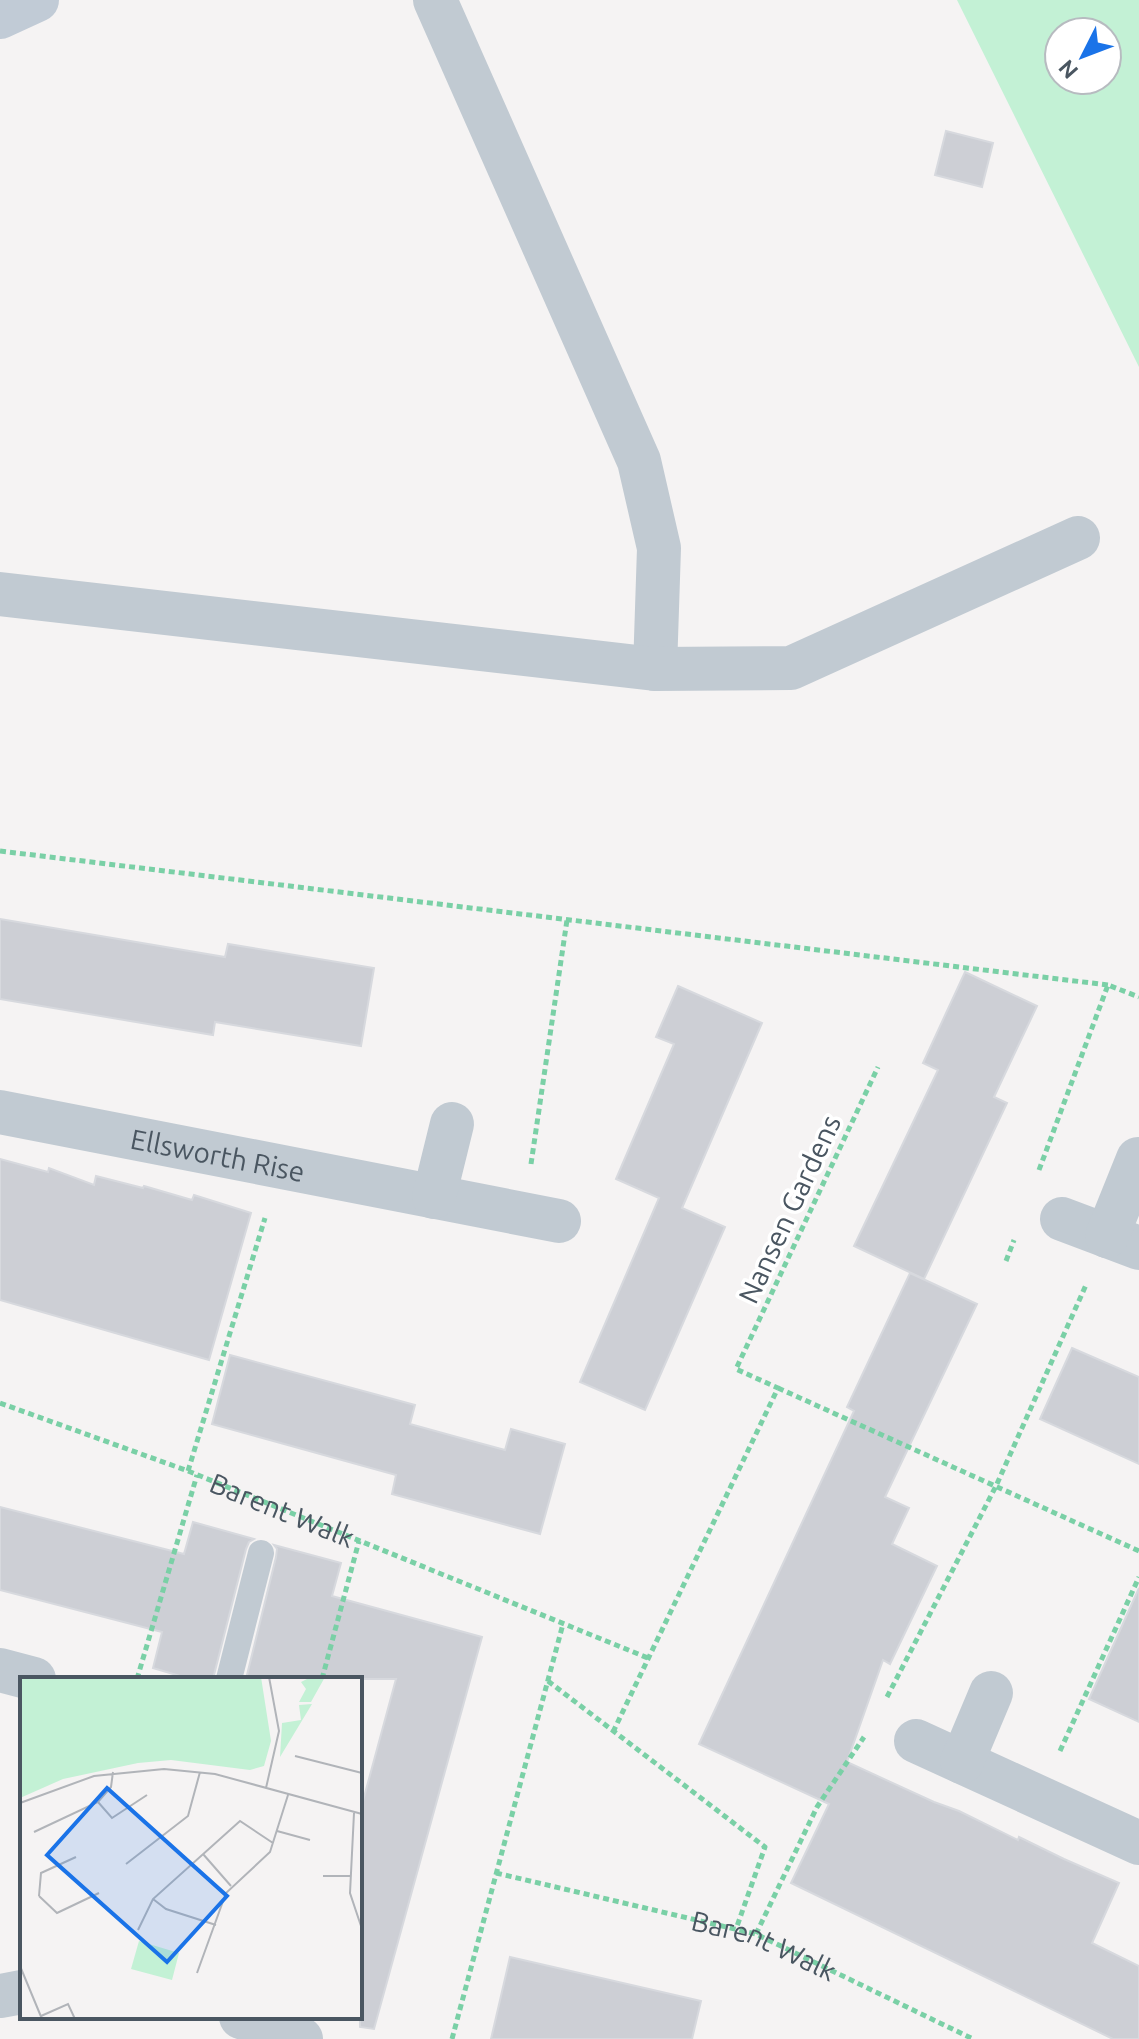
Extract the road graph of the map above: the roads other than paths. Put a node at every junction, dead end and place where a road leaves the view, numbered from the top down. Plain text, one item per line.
1 (37, 0) edge
2 (435, 0) edge
3 (0, 17) edge
4 (1078, 538) dead end
5 (0, 594) edge
6 (655, 669) junction
7 (0, 1112) edge
8 (452, 1124) dead end
9 (1138, 1159) edge
10 (434, 1197) junction
11 (541, 1218) road end
12 (1062, 1219) dead end
13 (1123, 1242) edge
14 (261, 1553) dead end
15 (0, 1670) edge
16 (26, 1677) edge
17 (230, 1677) edge
18 (991, 1693) dead end
19 (916, 1741) dead end
20 (962, 1762) junction
21 (1139, 1843) edge
22 (20, 1992) edge
23 (0, 1996) edge
24 (246, 2019) edge
25 (301, 2039) edge

1 - 3 street
2 - 6 street
4 - 6 street
5 - 6 street
7 - 10 street, Ellsworth Rise
8 - 10 street
9 - 13 street
10 - 11 street, Ellsworth Rise
12 - 13 street
14 - 17 lane
15 - 16 street
18 - 20 street
19 - 20 street
20 - 21 street
22 - 23 street
24 - 25 street

